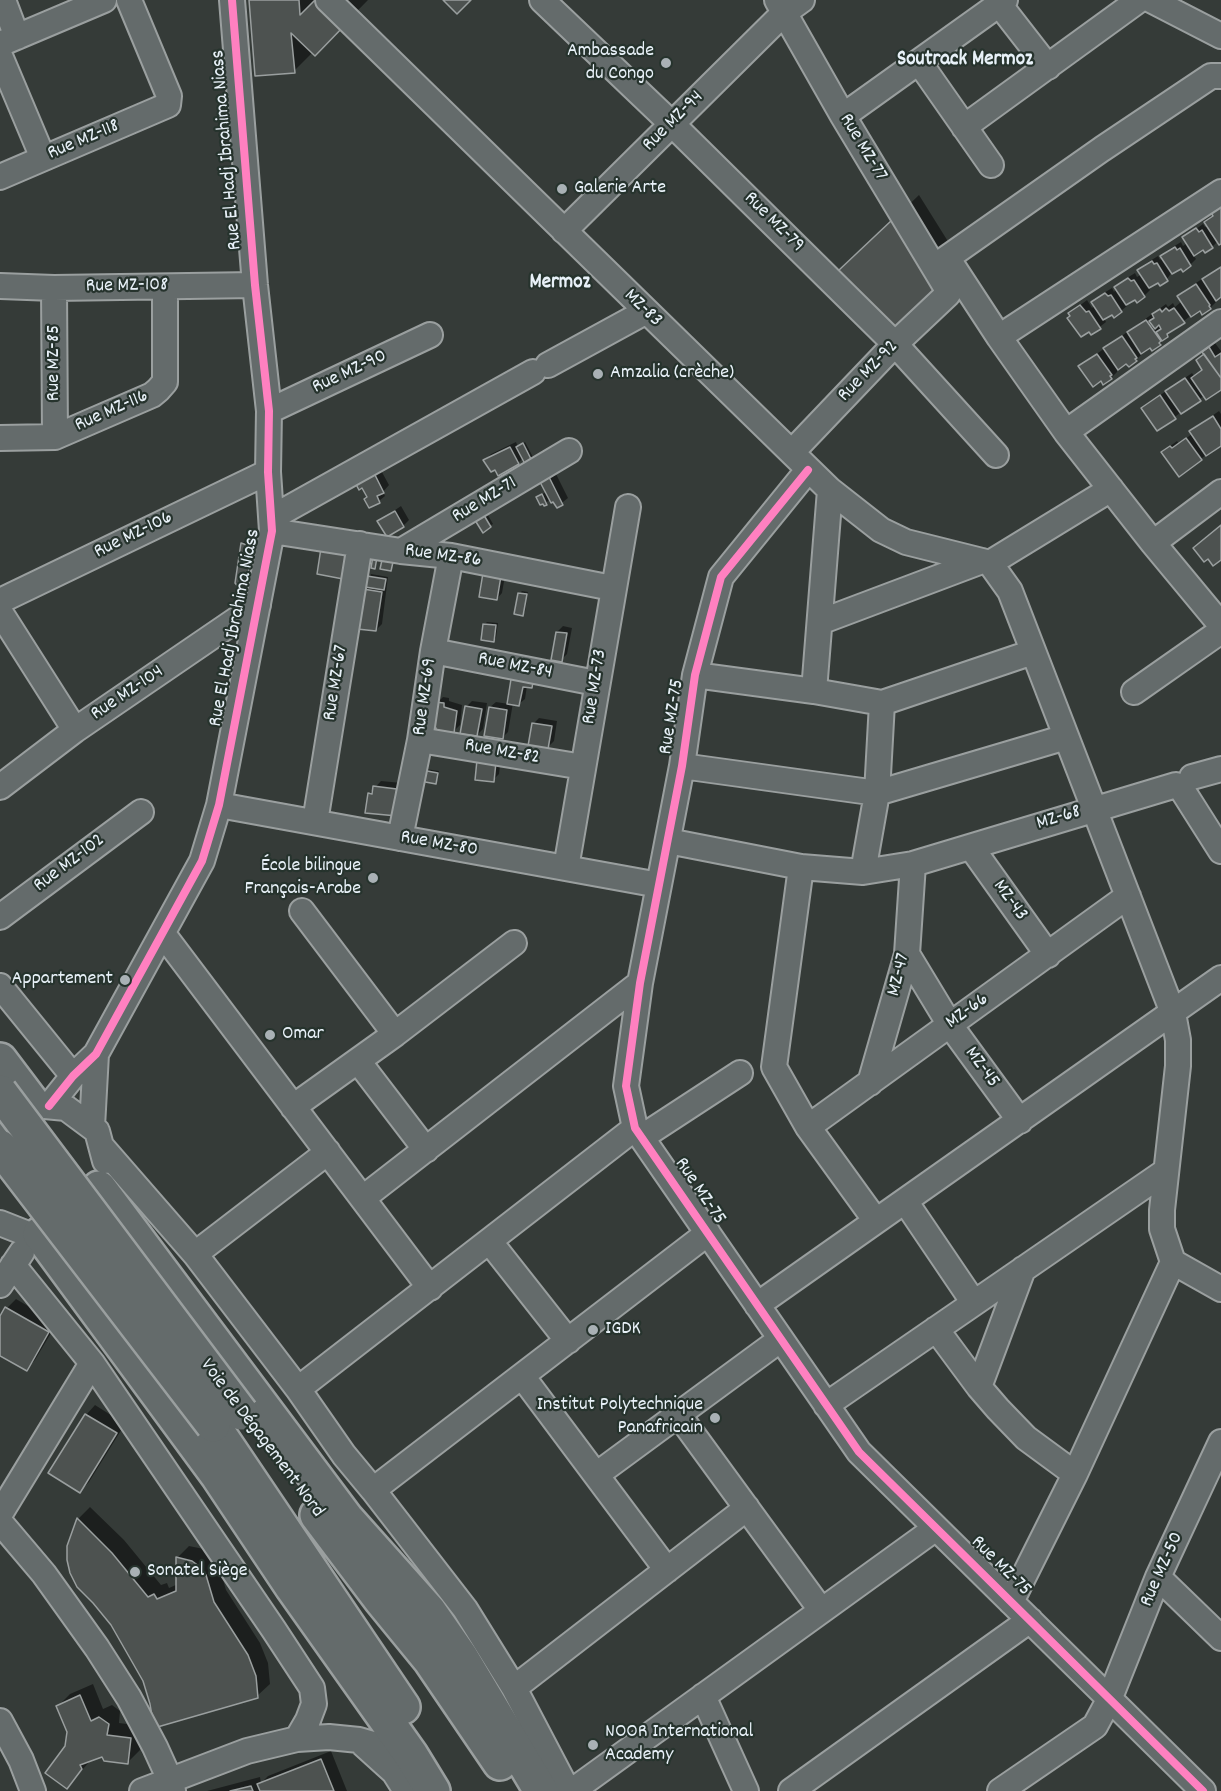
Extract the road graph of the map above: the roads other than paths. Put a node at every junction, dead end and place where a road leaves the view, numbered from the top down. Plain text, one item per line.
1 (3, 0) edge
2 (104, 0) edge
3 (129, 0) edge
4 (232, 0) edge
5 (542, 0) edge
6 (1139, 0) edge
7 (1151, 0) edge
8 (1002, 2) edge
9 (788, 4) edge
10 (343, 5) edge
11 (1221, 36) edge
12 (8, 40) edge
13 (0, 56) edge
14 (920, 62) junction
15 (1048, 67) junction
16 (1221, 76) edge
17 (843, 116) junction
18 (672, 124) junction
19 (964, 127) junction
20 (43, 158) junction
21 (991, 165) dead end
22 (0, 177) edge
23 (1221, 192) edge
24 (564, 231) junction
25 (941, 263) junction
26 (255, 285) junction
27 (0, 286) edge
28 (165, 287) junction
29 (54, 288) junction
30 (948, 294) joint
31 (645, 312) junction
32 (1221, 322) edge
33 (430, 334) dead end
34 (999, 338) junction
35 (895, 344) junction
36 (269, 411) junction
37 (1066, 432) junction
38 (55, 437) junction
39 (0, 438) edge
40 (569, 451) dead end
41 (792, 452) junction
42 (996, 455) dead end
43 (808, 470) junction
44 (268, 472) junction
45 (1111, 489) junction
46 (830, 490) junction
47 (1221, 492) edge
48 (628, 507) dead end
49 (273, 524) junction
50 (1153, 543) junction
51 (360, 544) junction
52 (401, 551) junction
53 (451, 556) junction
54 (986, 562) junction
55 (612, 588) junction
56 (0, 601) edge
57 (258, 605) junction
58 (0, 612) edge
59 (820, 622) junction
60 (1221, 625) edge
61 (1221, 631) edge
62 (433, 651) junction
63 (1033, 652) junction
64 (695, 675) junction
65 (596, 683) junction
66 (814, 691) junction
67 (1134, 692) dead end
68 (882, 703) junction
69 (75, 730) junction
70 (1066, 738) junction
71 (420, 740) junction
72 (682, 766) junction
73 (583, 767) junction
74 (1221, 769) edge
75 (1192, 777) dead end
76 (0, 787) edge
77 (877, 793) junction
78 (219, 805) junction
79 (1094, 808) junction
80 (141, 812) dead end
81 (315, 822) junction
82 (400, 838) junction
83 (668, 841) junction
84 (971, 846) junction
85 (1221, 851) edge
86 (913, 864) junction
87 (801, 867) junction
88 (566, 868) junction
89 (863, 872) junction
90 (659, 885) junction
91 (1128, 896) junction
92 (302, 911) dead end
93 (0, 917) edge
94 (163, 934) junction
95 (514, 943) dead end
96 (907, 954) junction
97 (1048, 955) junction
98 (1221, 978) edge
99 (640, 982) junction
100 (0, 986) edge
101 (1173, 1013) junction
102 (950, 1025) junction
103 (395, 1034) junction
104 (96, 1054) junction
105 (0, 1060) edge
106 (358, 1061) junction
107 (740, 1073) dead end
108 (73, 1076) junction
109 (870, 1083) junction
110 (0, 1092) edge
111 (41, 1106) junction
112 (293, 1107) junction
113 (1020, 1121) junction
114 (0, 1125) edge
115 (808, 1127) junction
116 (638, 1132) junction
117 (96, 1136) junction
118 (0, 1147) edge
119 (426, 1150) junction
120 (328, 1152) junction
121 (1166, 1171) junction
122 (99, 1188) junction
123 (363, 1198) junction
124 (905, 1201) junction
125 (876, 1221) junction
126 (0, 1223) edge
127 (708, 1233) junction
128 (36, 1235) junction
129 (490, 1242) junction
130 (195, 1254) junction
131 (1173, 1262) junction
132 (13, 1266) junction
133 (1023, 1269) junction
134 (0, 1285) edge
135 (430, 1288) junction
136 (1221, 1289) edge
137 (974, 1303) junction
138 (757, 1305) junction
139 (936, 1329) junction
140 (781, 1339) junction
141 (568, 1341) junction
142 (92, 1363) junction
143 (522, 1376) junction
144 (979, 1387) junction
145 (298, 1389) junction
146 (826, 1405) junction
147 (678, 1414) junction
148 (227, 1419) junction
149 (1218, 1460) edge
150 (596, 1474) junction
151 (1075, 1474) junction
152 (374, 1490) junction
153 (747, 1508) junction
154 (0, 1514) edge
155 (0, 1522) edge
156 (936, 1528) junction
157 (258, 1538) junction
158 (374, 1551) junction
159 (667, 1570) junction
160 (1158, 1577) junction
161 (1011, 1602) junction
162 (821, 1610) junction
163 (1030, 1620) junction
164 (352, 1628) junction
165 (1221, 1638) edge
166 (430, 1660) junction
167 (514, 1688) junction
168 (703, 1696) junction
169 (1109, 1700) junction
170 (0, 1721) edge
171 (297, 1739) junction
172 (359, 1740) junction
173 (411, 1755) junction
174 (171, 1785) edge
175 (1003, 1790) edge
176 (33, 1791) edge
177 (142, 1791) edge
178 (406, 1791) edge
179 (432, 1791) edge
180 (457, 1791) edge
181 (515, 1791) edge
182 (541, 1791) edge
183 (570, 1791) edge
184 (746, 1791) edge
185 (791, 1791) edge
186 (1203, 1791) edge

1 - 12 street
2 - 12 street
3 - 20 street, Rue MZ-118
4 - 26 street, Rue El Hadj Ibrahima Niass
5 - 18 street, Rue MZ-79
6 - 15 street
7 - 11 street
8 - 14 street
8 - 15 street
9 - 17 street, Rue MZ-77
9 - 18 street, Rue MZ-94
10 - 24 street, MZ-83
13 - 20 street
14 - 17 street
14 - 19 street
15 - 19 street
16 - 25 street
17 - 25 street, Rue MZ-77
18 - 24 street, Rue MZ-94
18 - 35 street, Rue MZ-79
19 - 21 street
20 - 22 street, Rue MZ-118
23 - 34 street
24 - 31 street, MZ-83
25 - 30 street, Rue MZ-77
25 - 34 street
26 - 28 street, Rue MZ-108
26 - 36 street, Rue El Hadj Ibrahima Niass
27 - 29 street, Rue MZ-108
28 - 29 street, Rue MZ-108
28 - 38 street, Rue MZ-116
29 - 38 street, Rue MZ-85
30 - 35 street, Rue MZ-92
31 - 41 street, MZ-83
31 - 49 street
32 - 37 street
33 - 36 street, Rue MZ-90
34 - 37 street
35 - 41 street, Rue MZ-92
35 - 42 street, Rue MZ-79
36 - 44 street, Rue El Hadj Ibrahima Niass
37 - 45 street
38 - 39 street
40 - 52 street, Rue MZ-71
41 - 43 street, MZ-83
43 - 46 street, MZ-83
43 - 64 street, Rue MZ-75
44 - 49 street, Rue El Hadj Ibrahima Niass
44 - 56 street, Rue MZ-106
45 - 50 street
45 - 54 street
46 - 54 street, MZ-83
46 - 59 street
47 - 50 street
48 - 55 street, Rue MZ-73
49 - 51 street, Rue MZ-86
49 - 57 street, Rue El Hadj Ibrahima Niass
50 - 60 street
51 - 52 street, Rue MZ-86
51 - 81 street, Rue MZ-67
52 - 53 street, Rue MZ-86
53 - 55 street, Rue MZ-86
53 - 62 street, Rue MZ-69
54 - 59 street
54 - 63 street
55 - 65 street, Rue MZ-73
57 - 69 street, Rue MZ-104
57 - 78 street, Rue El Hadj Ibrahima Niass
58 - 69 street
59 - 66 street
61 - 67 street
62 - 65 street, Rue MZ-84
62 - 71 street, Rue MZ-69
63 - 68 street
63 - 70 street
64 - 66 street
64 - 72 street, Rue MZ-75
65 - 73 street, Rue MZ-73
66 - 68 street
68 - 77 street
69 - 76 street, Rue MZ-104
70 - 77 street
70 - 79 street
71 - 73 street, Rue MZ-82
71 - 82 street, Rue MZ-69
72 - 77 street
72 - 83 street, Rue MZ-75
73 - 88 street, Rue MZ-73
74 - 75 street
77 - 89 street
78 - 81 street, Rue MZ-80
78 - 94 street, Rue El Hadj Ibrahima Niass
79 - 84 street, MZ-68
79 - 85 street, MZ-68
79 - 91 street
80 - 93 street, Rue MZ-102
81 - 82 street, Rue MZ-80
82 - 88 street, Rue MZ-80
83 - 87 street, MZ-68
83 - 90 street, Rue MZ-75
84 - 86 street, MZ-68
84 - 97 street, MZ-43
86 - 89 street, MZ-68
86 - 96 street, MZ-47
87 - 89 street, MZ-68
87 - 115 street
88 - 90 street, Rue MZ-80
90 - 99 street, Rue MZ-75
91 - 97 street, MZ-66
91 - 101 street
92 - 103 street
94 - 104 street, Rue El Hadj Ibrahima Niass
94 - 112 street
95 - 103 street
96 - 102 street, MZ-45
96 - 109 street, MZ-47
97 - 102 street, MZ-66
98 - 101 street
99 - 116 street, Rue MZ-75
99 - 119 street
100 - 108 street
101 - 113 street
101 - 121 street
102 - 109 street, MZ-66
102 - 113 street, MZ-45
103 - 106 street
104 - 108 street, Rue El Hadj Ibrahima Niass
104 - 117 street, Rue El Hadj Ibrahima Niass
105 - 111 highway
106 - 112 street
106 - 119 street
107 - 116 street
108 - 111 street, Rue El Hadj Ibrahima Niass
109 - 115 street, MZ-66
110 - 148 highway, Voie de Dégagement Nord, bridge
111 - 114 street
111 - 117 street
112 - 120 street
113 - 124 street
115 - 125 street
116 - 127 street, Rue MZ-75
116 - 129 street
117 - 122 street, Rue El Hadj Ibrahima Niass
117 - 130 street
118 - 148 highway, Voie de Dégagement Nord, bridge
119 - 123 street
120 - 123 street
120 - 130 street
121 - 131 street
121 - 133 street
122 - 128 street
122 - 158 highway
123 - 135 street
124 - 125 street
124 - 137 street
125 - 138 street
126 - 128 street
127 - 138 street, Rue MZ-75
127 - 141 street
128 - 132 street
128 - 157 highway
129 - 135 street
129 - 141 street
130 - 145 street
131 - 136 street
131 - 151 street
132 - 134 street
132 - 142 street
133 - 137 street
133 - 144 street
135 - 145 street
137 - 139 street
138 - 140 street, Rue MZ-75
139 - 144 street
139 - 146 street
140 - 146 street, Rue MZ-75
140 - 147 street
141 - 143 street
142 - 154 street
142 - 171 street
143 - 150 street
143 - 152 street
144 - 151 street
145 - 152 street
146 - 156 street, Rue MZ-75
147 - 150 street
147 - 153 street
148 - 164 highway, Voie de Dégagement Nord
148 - 166 highway, Voie de Dégagement Nord
149 - 160 street, Rue MZ-50
150 - 159 street
151 - 161 street
152 - 167 street
153 - 159 street
153 - 162 street
155 - 174 street
156 - 161 street, Rue MZ-75
156 - 162 street
157 - 164 highway
157 - 173 highway
158 - 166 highway
158 - 182 highway
159 - 167 street
160 - 165 street
160 - 169 street, Rue MZ-50
161 - 163 street, Rue MZ-75
162 - 168 street
163 - 169 street, Rue MZ-75
163 - 185 street
164 - 180 highway, Voie de Dégagement Nord
166 - 181 highway, Voie de Dégagement Nord
167 - 183 street
168 - 183 street
168 - 184 street
169 - 175 street, Rue MZ-50
169 - 186 street, Rue MZ-75
170 - 176 street
171 - 172 street
171 - 174 street
172 - 173 street
172 - 178 street
173 - 179 highway
174 - 177 street

